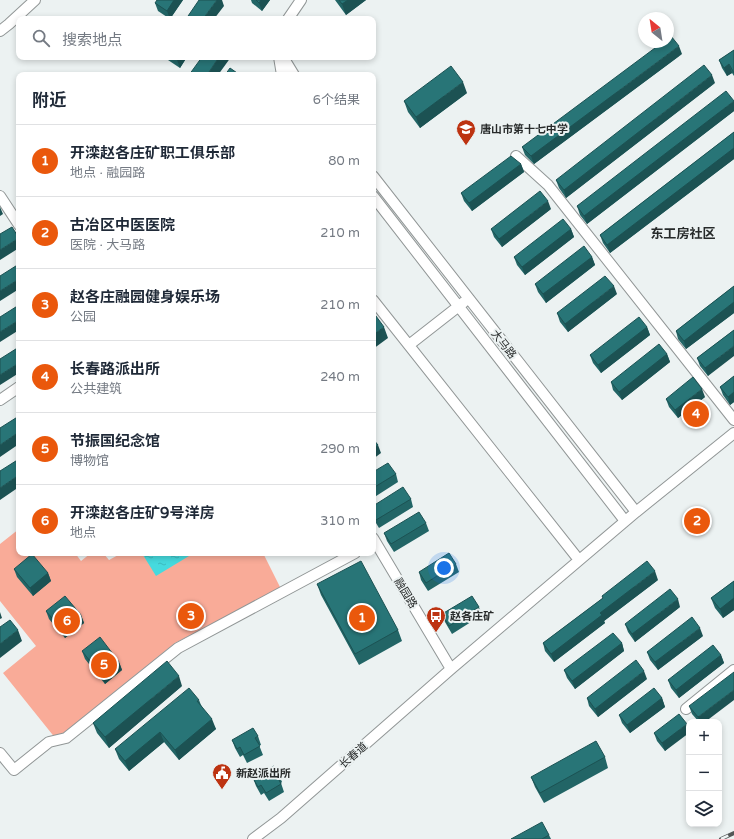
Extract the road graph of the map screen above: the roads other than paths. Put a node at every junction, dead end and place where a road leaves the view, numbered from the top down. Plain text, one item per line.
1 (34, 0) edge
2 (301, 0) edge
3 (17, 16) edge
4 (290, 16) edge
5 (16, 17) edge
6 (0, 31) edge
7 (280, 60) edge
8 (285, 60) edge
9 (282, 72) edge
10 (292, 72) edge
11 (516, 156) dead end
12 (376, 180) edge
13 (0, 196) edge
14 (376, 200) edge
15 (16, 220) edge
16 (469, 299) junction
17 (376, 304) edge
18 (459, 306) junction
19 (409, 345) junction
20 (16, 389) edge
21 (0, 400) edge
22 (734, 420) edge
23 (734, 433) edge
24 (636, 512) junction
25 (626, 521) junction
26 (376, 544) edge
27 (349, 556) edge
28 (579, 560) junction
29 (451, 669) junction
30 (734, 670) edge
31 (686, 709) dead end
32 (0, 753) edge
33 (253, 839) edge

1 - 3 street
2 - 4 street
5 - 6 street
7 - 9 street
8 - 10 street
11 - 22 street
12 - 16 street, 大马路
13 - 15 street
14 - 18 street, 大马路
16 - 18 street
16 - 24 street, 大马路
17 - 19 street
18 - 19 street
18 - 25 street, 大马路
19 - 28 street
20 - 21 street
23 - 24 street, 长春道
24 - 25 street, 长春道
25 - 28 street, 长春道
26 - 29 street, 融园路
27 - 32 street
28 - 29 street, 长春道
29 - 33 street, 长春道
30 - 31 street

